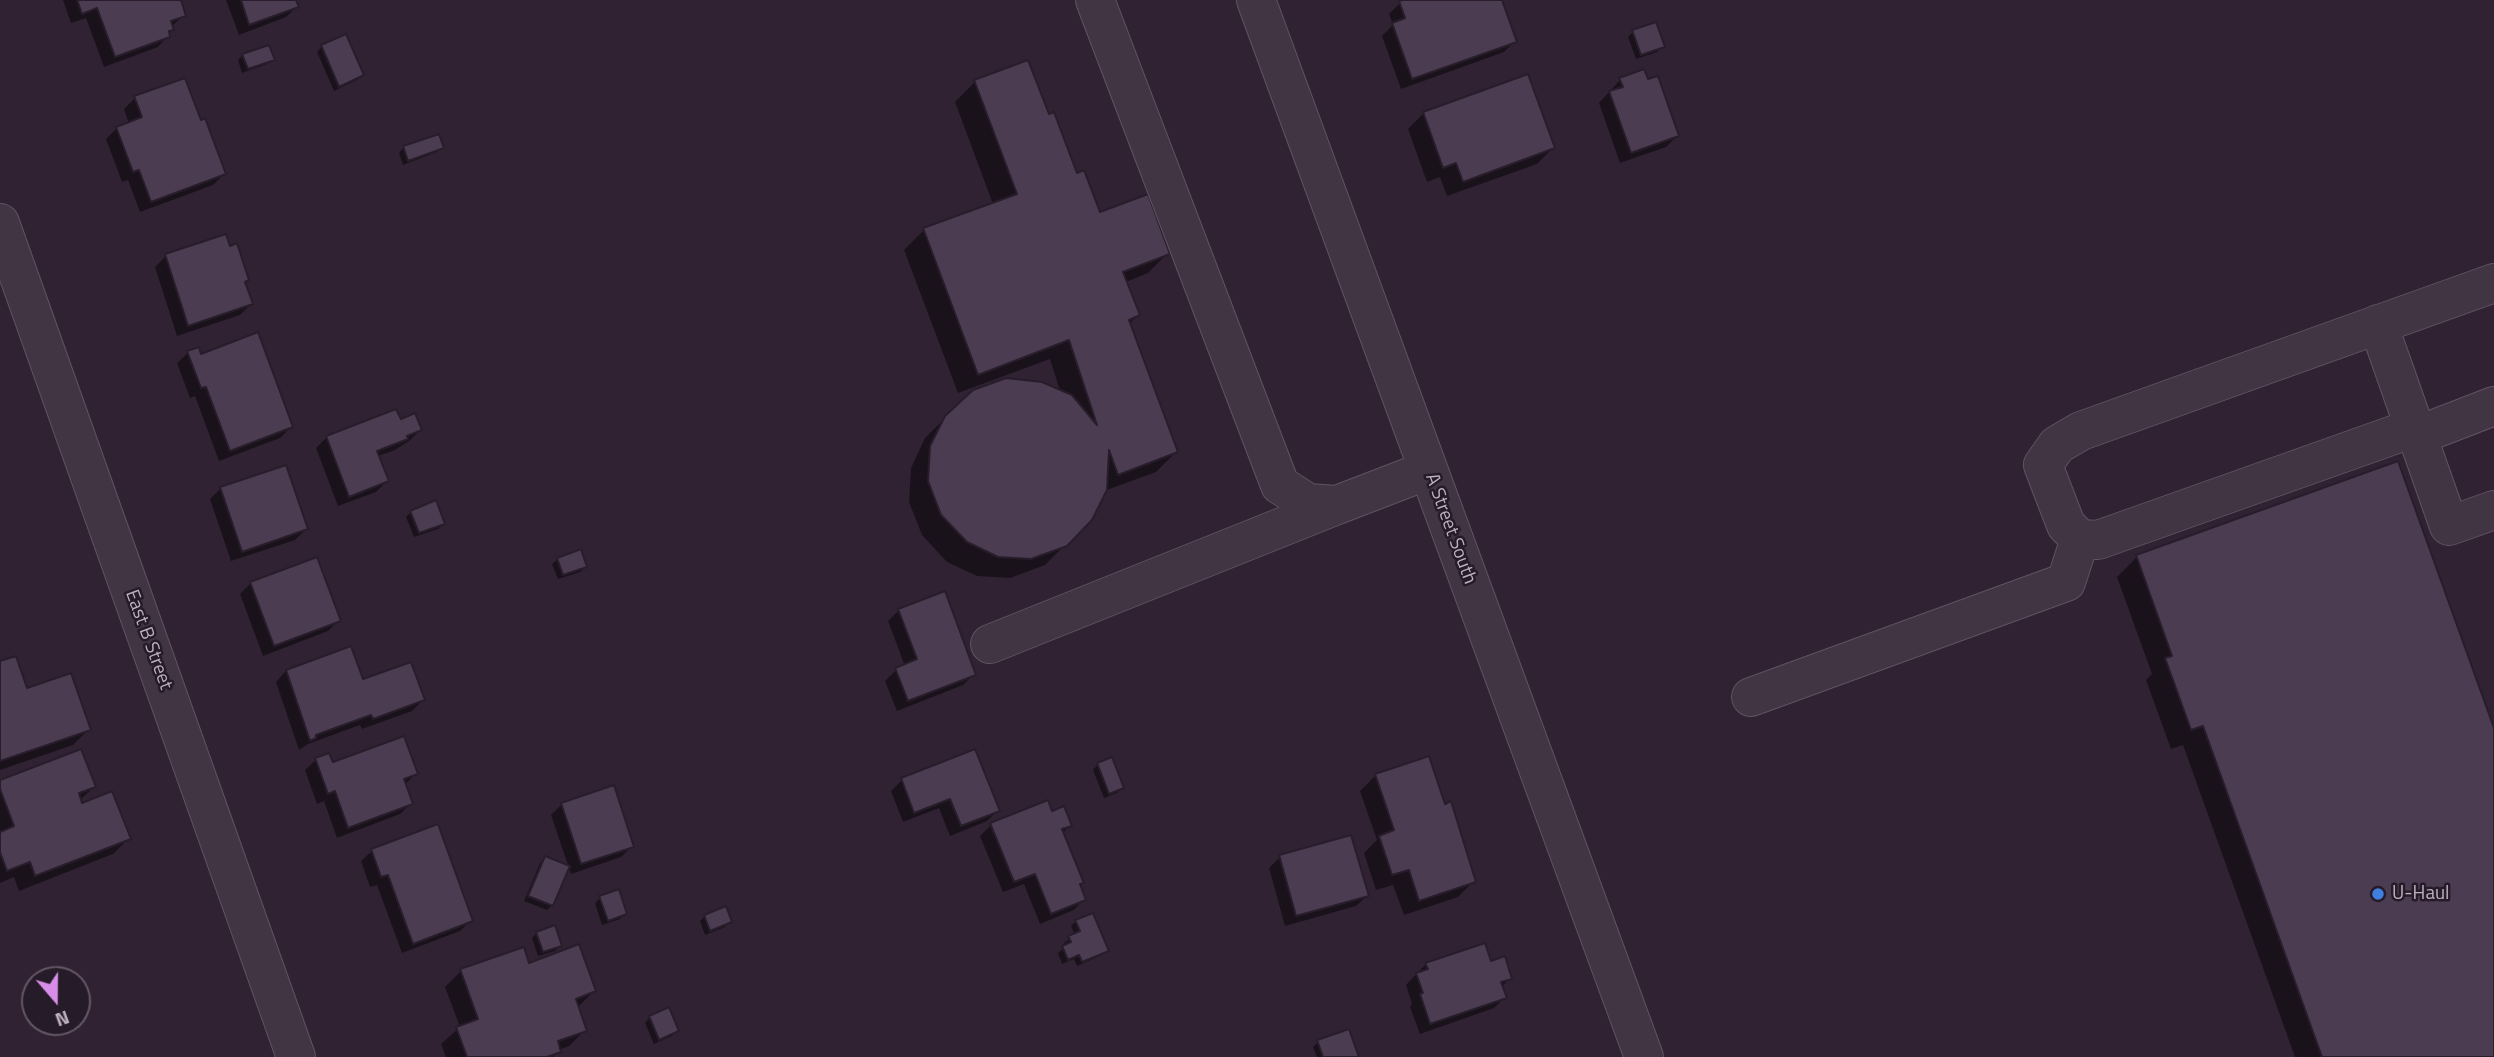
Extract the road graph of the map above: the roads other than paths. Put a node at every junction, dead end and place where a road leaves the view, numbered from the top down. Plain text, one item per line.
1 (1095, 0) edge
2 (1256, 0) edge
3 (0, 223) edge
4 (2494, 283) edge
5 (2378, 324) junction
6 (2494, 406) edge
7 (2417, 431) junction
8 (1428, 470) junction
9 (1337, 505) junction
10 (2494, 510) edge
11 (2080, 539) junction
12 (990, 644) dead end
13 (1751, 697) dead end
14 (296, 1057) edge
15 (1644, 1057) edge

1 - 9 street
2 - 8 street, A Street South
3 - 14 street, East B Street
4 - 5 street
5 - 7 street
5 - 11 street
6 - 7 street
7 - 10 street
7 - 11 street
8 - 9 street
8 - 15 street, A Street South
9 - 12 street
11 - 13 street

